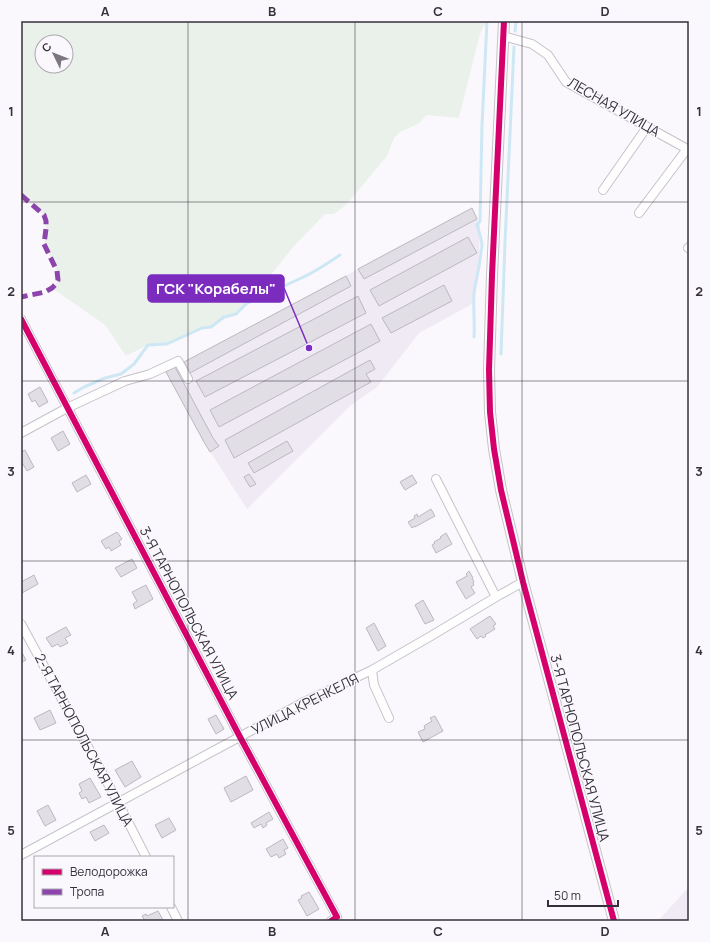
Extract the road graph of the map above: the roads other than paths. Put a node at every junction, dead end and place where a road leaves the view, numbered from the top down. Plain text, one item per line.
1 (504, 21) edge
2 (503, 36) junction
3 (647, 127) junction
4 (688, 150) edge
5 (603, 190) dead end
6 (639, 213) dead end
7 (21, 319) edge
8 (188, 379) dead end
9 (68, 408) junction
10 (21, 433) edge
11 (436, 479) dead end
12 (523, 582) junction
13 (496, 597) junction
14 (21, 624) edge
15 (372, 670) junction
16 (389, 718) dead end
17 (240, 737) junction
18 (118, 802) junction
19 (21, 855) edge
20 (145, 856) edge
21 (172, 908) edge
22 (334, 919) edge
23 (178, 921) edge
24 (614, 921) edge

1 - 2 street, 3-Я ТАРНОПОЛЬСКАЯ УЛИЦА
2 - 3 street, ЛЕСНАЯ УЛИЦА
2 - 12 street, 3-Я ТАРНОПОЛЬСКАЯ УЛИЦА
3 - 4 street, ЛЕСНАЯ УЛИЦА
3 - 5 street
4 - 6 street
7 - 9 street, 3-Я ТАРНОПОЛЬСКАЯ УЛИЦА
8 - 9 street
9 - 10 street
9 - 17 street, 3-Я ТАРНОПОЛЬСКАЯ УЛИЦА
11 - 13 street
12 - 13 street, УЛИЦА КРЕНКЕЛЯ
12 - 24 street, 3-Я ТАРНОПОЛЬСКАЯ УЛИЦА
13 - 15 street, УЛИЦА КРЕНКЕЛЯ
14 - 18 street, 2-Я ТАРНОПОЛЬСКАЯ УЛИЦА
15 - 16 street
15 - 17 street, УЛИЦА КРЕНКЕЛЯ
17 - 18 street, УЛИЦА КРЕНКЕЛЯ
17 - 22 street, 3-Я ТАРНОПОЛЬСКАЯ УЛИЦА
18 - 19 street, УЛИЦА КРЕНКЕЛЯ
18 - 20 street, 2-Я ТАРНОПОЛЬСКАЯ УЛИЦА
21 - 23 street

